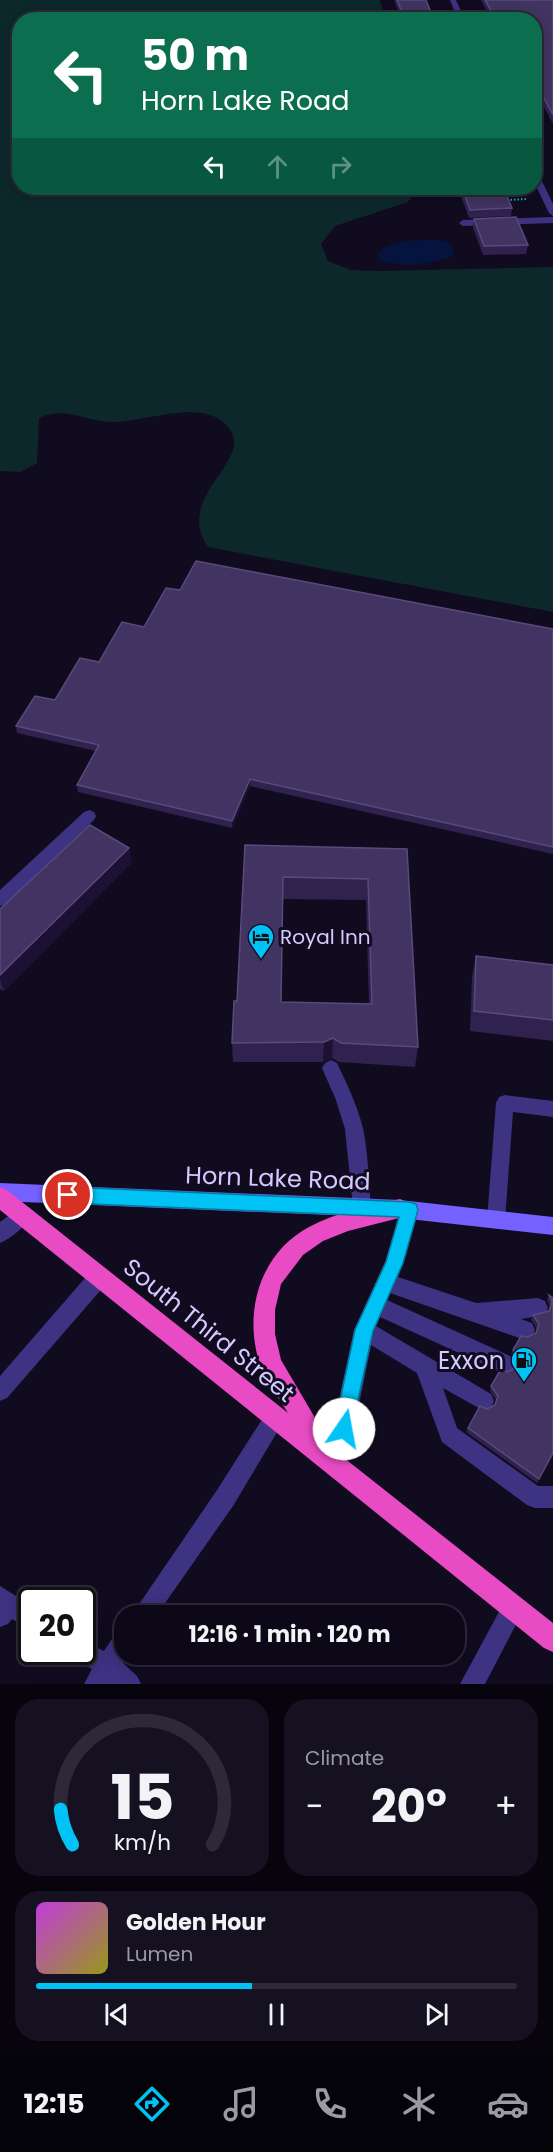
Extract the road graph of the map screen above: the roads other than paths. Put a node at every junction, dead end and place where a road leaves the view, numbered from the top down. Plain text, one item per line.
1 (542, 190) edge
2 (553, 213) edge
3 (553, 220) edge
4 (463, 223) dead end
5 (89, 816) dead end
6 (0, 900) edge
7 (331, 1068) dead end
8 (553, 1108) edge
9 (0, 1192) edge
10 (0, 1197) edge
11 (362, 1208) junction
12 (405, 1209) junction
13 (22, 1215) junction
14 (496, 1220) junction
15 (553, 1226) edge
16 (0, 1234) edge
17 (99, 1276) junction
18 (386, 1282) junction
19 (375, 1305) junction
20 (538, 1308) dead end
21 (472, 1312) junction
22 (364, 1330) junction
23 (525, 1330) dead end
24 (505, 1364) dead end
25 (425, 1366) junction
26 (0, 1391) edge
27 (483, 1401) dead end
28 (275, 1418) junction
29 (333, 1463) junction
30 (553, 1497) edge
31 (150, 1605) edge
32 (3, 1606) edge
33 (514, 1607) junction
34 (18, 1613) edge
35 (552, 1634) edge
36 (114, 1656) edge
37 (102, 1675) edge
38 (129, 1684) edge
39 (472, 1684) edge

1 - 2 street
3 - 4 street
5 - 6 street
7 - 11 street
8 - 14 street
9 - 11 main road, Horn Lake Road
10 - 13 highway, South Third Street
11 - 12 main road, Horn Lake Road
12 - 14 main road, Horn Lake Road
12 - 18 street
12 - 29 highway
13 - 16 street
13 - 17 highway, South Third Street
14 - 15 main road, Horn Lake Road
17 - 26 street
17 - 28 highway, South Third Street
18 - 19 street
18 - 21 street
19 - 22 street
19 - 24 street
20 - 21 street
21 - 23 street
22 - 25 street
22 - 29 street
25 - 27 street
25 - 30 street
28 - 29 highway, South Third Street
28 - 31 street
29 - 33 highway, South Third Street
32 - 34 street
33 - 35 highway, South Third Street
33 - 39 street
36 - 37 street
37 - 38 street

